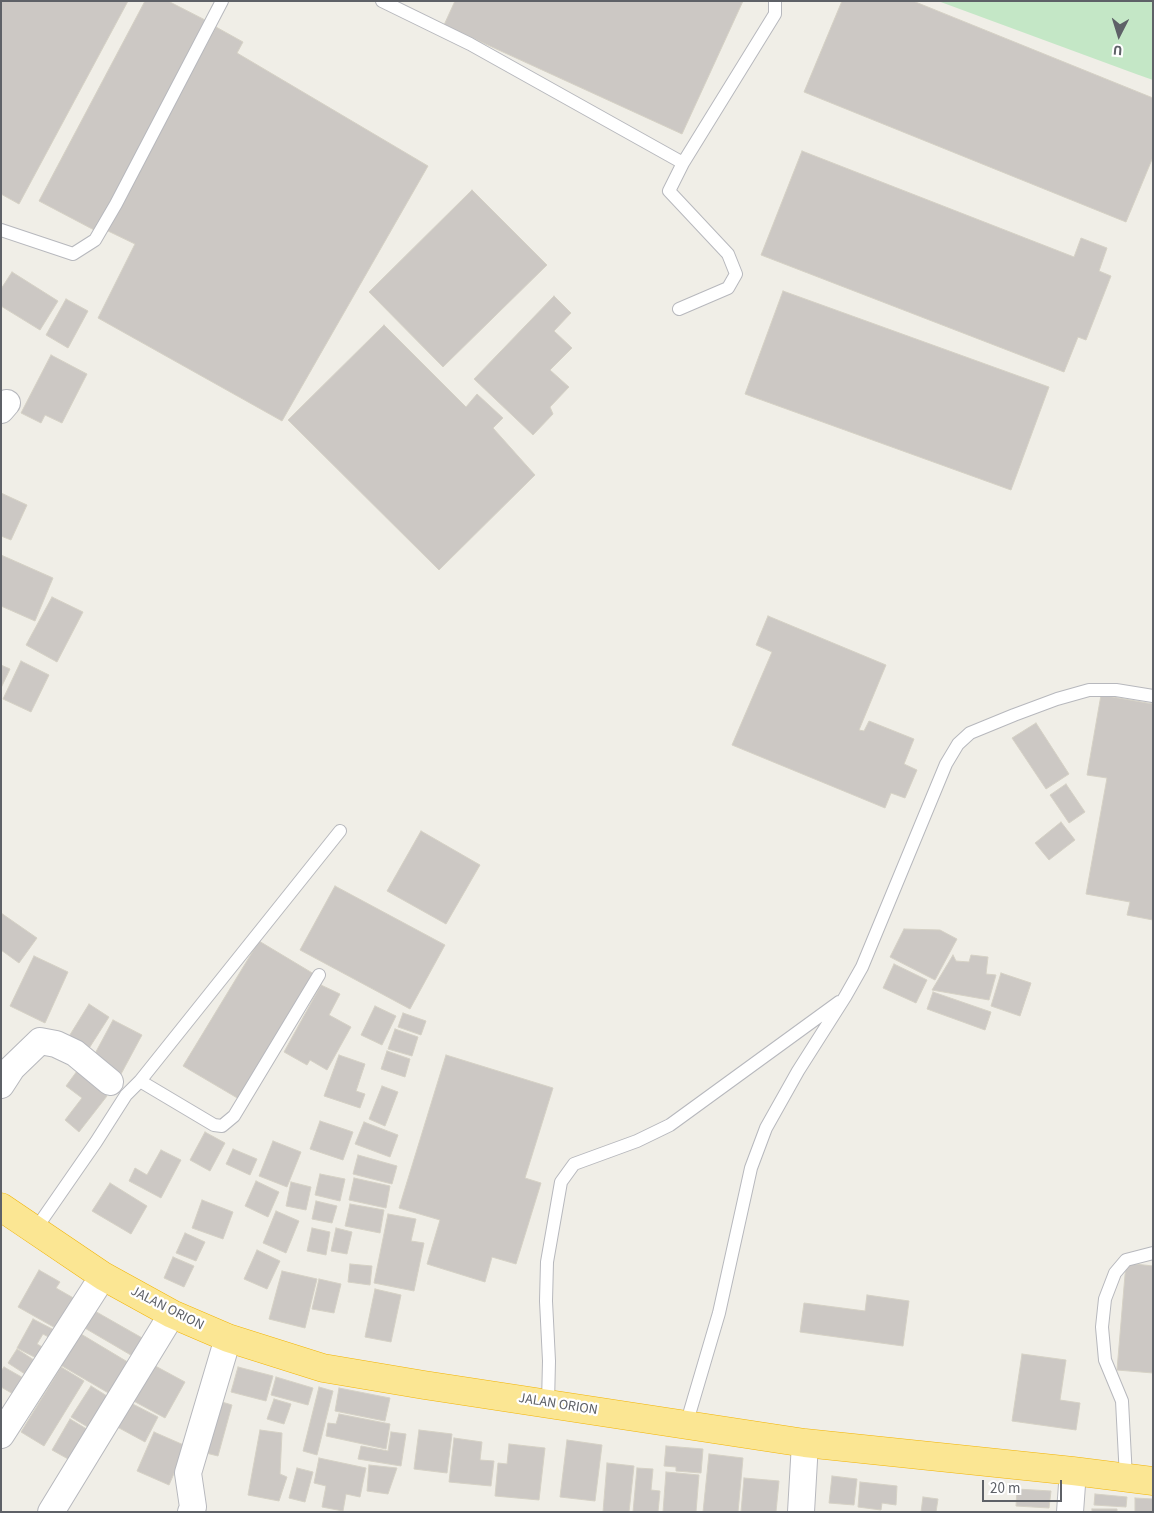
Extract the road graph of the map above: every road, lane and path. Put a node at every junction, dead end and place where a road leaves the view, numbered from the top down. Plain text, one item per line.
1 (222, 1) edge
2 (383, 1) edge
3 (775, 1) edge
4 (683, 163) junction
5 (1, 230) edge
6 (680, 309) dead end
7 (1153, 696) edge
8 (340, 831) dead end
9 (319, 975) dead end
10 (845, 997) junction
11 (140, 1080) junction
12 (110, 1082) dead end
13 (1, 1085) edge
14 (1, 1207) edge
15 (35, 1230) junction
16 (1153, 1253) edge
17 (103, 1276) junction
18 (172, 1314) junction
19 (228, 1338) junction
20 (548, 1403) junction
21 (686, 1426) junction
22 (1, 1435) edge
23 (805, 1442) junction
24 (1073, 1471) junction
25 (1140, 1480) edge
26 (51, 1512) edge
27 (191, 1512) edge
28 (801, 1512) edge
29 (1070, 1512) edge

1 - 5 lane
2 - 4 lane
3 - 4 lane
4 - 6 lane
7 - 10 lane
8 - 11 lane
9 - 11 lane
10 - 20 lane
10 - 21 lane
11 - 15 lane
12 - 13 street
14 - 15 highway, JALAN ORION
15 - 17 highway, JALAN ORION
16 - 25 lane
17 - 18 highway, JALAN ORION
17 - 22 street
18 - 19 highway, JALAN ORION
18 - 26 street
19 - 20 highway, JALAN ORION
19 - 27 street
20 - 21 highway, JALAN ORION
21 - 23 highway, JALAN ORION
23 - 24 highway, JALAN ORION
23 - 28 street
24 - 25 highway, JALAN ORION
24 - 29 street

